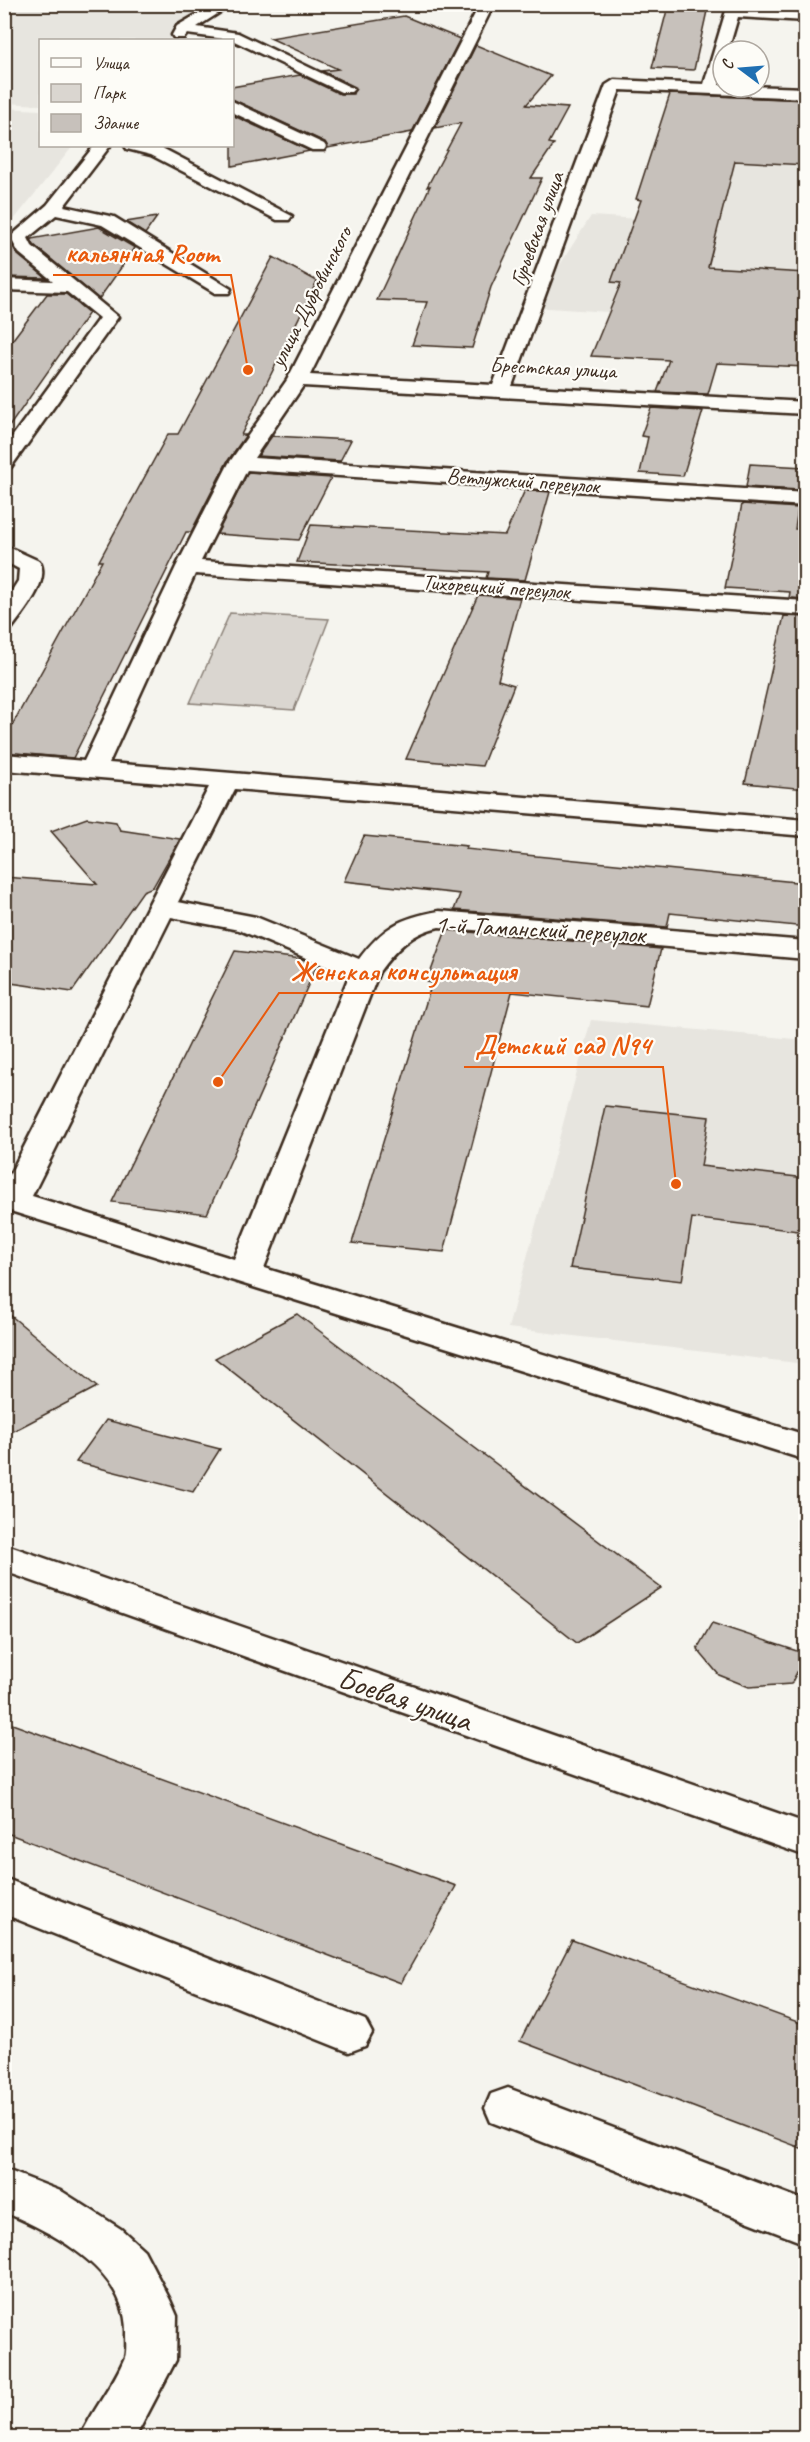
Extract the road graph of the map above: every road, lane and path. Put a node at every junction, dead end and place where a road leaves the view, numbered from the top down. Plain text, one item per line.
1 (226, 4) edge
2 (487, 4) edge
3 (735, 9) edge
4 (806, 17) edge
5 (179, 34) edge
6 (346, 88) dead end
7 (710, 88) junction
8 (806, 93) edge
9 (234, 107) edge
10 (101, 147) edge
11 (138, 147) edge
12 (318, 147) dead end
13 (53, 209) junction
14 (283, 216) dead end
15 (4, 284) edge
16 (71, 287) junction
17 (222, 289) dead end
18 (297, 380) junction
19 (501, 389) junction
20 (806, 408) edge
21 (4, 463) edge
22 (240, 463) junction
23 (806, 500) edge
24 (4, 552) edge
25 (186, 567) junction
26 (806, 608) edge
27 (4, 623) edge
28 (4, 762) edge
29 (93, 769) junction
30 (226, 780) junction
31 (806, 828) edge
32 (162, 907) junction
33 (806, 950) edge
34 (364, 972) junction
35 (9, 1200) edge
36 (245, 1274) junction
37 (806, 1448) edge
38 (4, 1557) edge
39 (806, 1840) edge
40 (4, 1895) edge
41 (349, 2033) dead end
42 (508, 2108) dead end
43 (4, 2190) edge
44 (806, 2223) edge
45 (106, 2438) edge

1 - 5 street
2 - 18 street, улица Дубровинского
3 - 4 street
3 - 7 street
5 - 6 street
7 - 8 street
7 - 19 street, Гурьевская улица
9 - 12 street
10 - 13 street
11 - 14 street
13 - 16 street
13 - 17 street
15 - 16 street
16 - 21 street
18 - 19 street, Брестская улица
18 - 22 street, улица Дубровинского
19 - 20 street, Брестская улица
22 - 23 street, Ветлужский переулок
22 - 25 street, улица Дубровинского
24 - 27 street
25 - 26 street, Тихорецкий переулок
25 - 29 street, улица Дубровинского
28 - 29 street
29 - 30 street
30 - 31 street
30 - 32 street
32 - 34 street
32 - 35 street
33 - 34 street, 1-й Таманский переулок
34 - 36 street, 1-й Таманский переулок
35 - 36 street
36 - 37 street
38 - 39 street, Боевая улица
40 - 41 street
42 - 44 street
43 - 45 street

